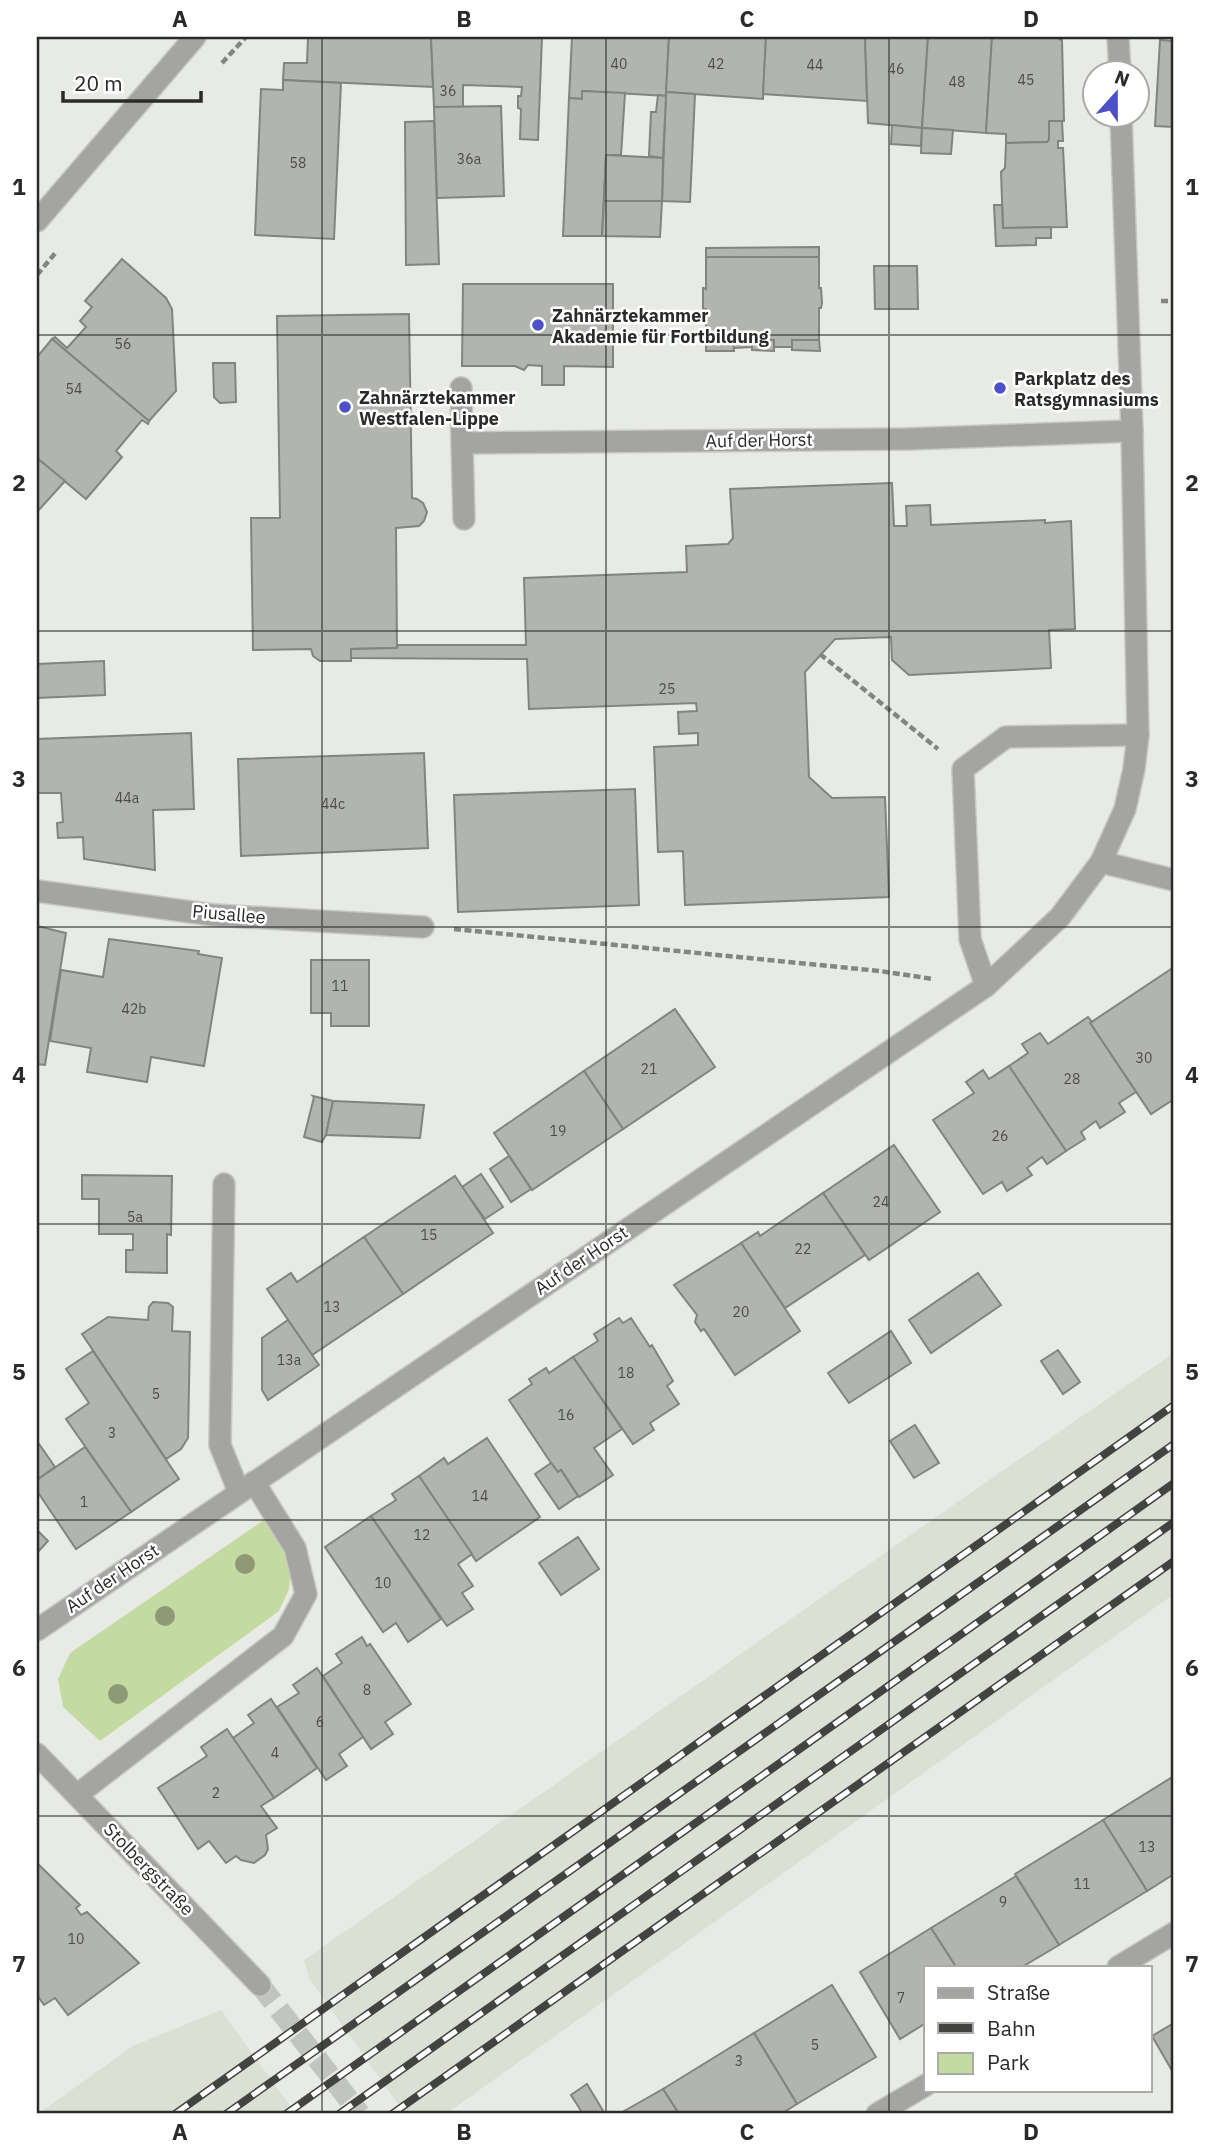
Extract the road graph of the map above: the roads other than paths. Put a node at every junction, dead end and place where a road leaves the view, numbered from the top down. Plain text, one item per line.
1 (195, 37) edge
2 (1118, 37) edge
3 (1119, 60) edge
4 (1121, 130) edge
5 (37, 221) edge
6 (461, 388) dead end
7 (1132, 431) junction
8 (462, 443) junction
9 (464, 519) dead end
10 (1138, 735) junction
11 (1101, 862) junction
12 (1174, 880) edge
13 (37, 891) edge
14 (423, 927) road end
15 (986, 986) junction
16 (224, 1184) dead end
17 (247, 1487) junction
18 (37, 1630) edge
19 (39, 1759) edge
20 (77, 1795) junction
21 (1174, 1933) edge
22 (1120, 1966) edge
23 (260, 1985) tunnel mouth
24 (924, 2086) edge
25 (877, 2114) edge

1 - 5 street
2 - 3 street
4 - 7 street, Auf der Horst
6 - 8 street
7 - 8 street, Auf der Horst
7 - 10 street, Auf der Horst
8 - 9 street
10 - 11 street, Auf der Horst
10 - 15 street
11 - 12 street
11 - 15 street, Auf der Horst
13 - 14 street, Piusallee
15 - 17 street, Auf der Horst
16 - 17 street
17 - 18 street, Auf der Horst
17 - 20 street
19 - 20 street, Stolbergstraße
20 - 23 street, Stolbergstraße
21 - 22 street
24 - 25 street

